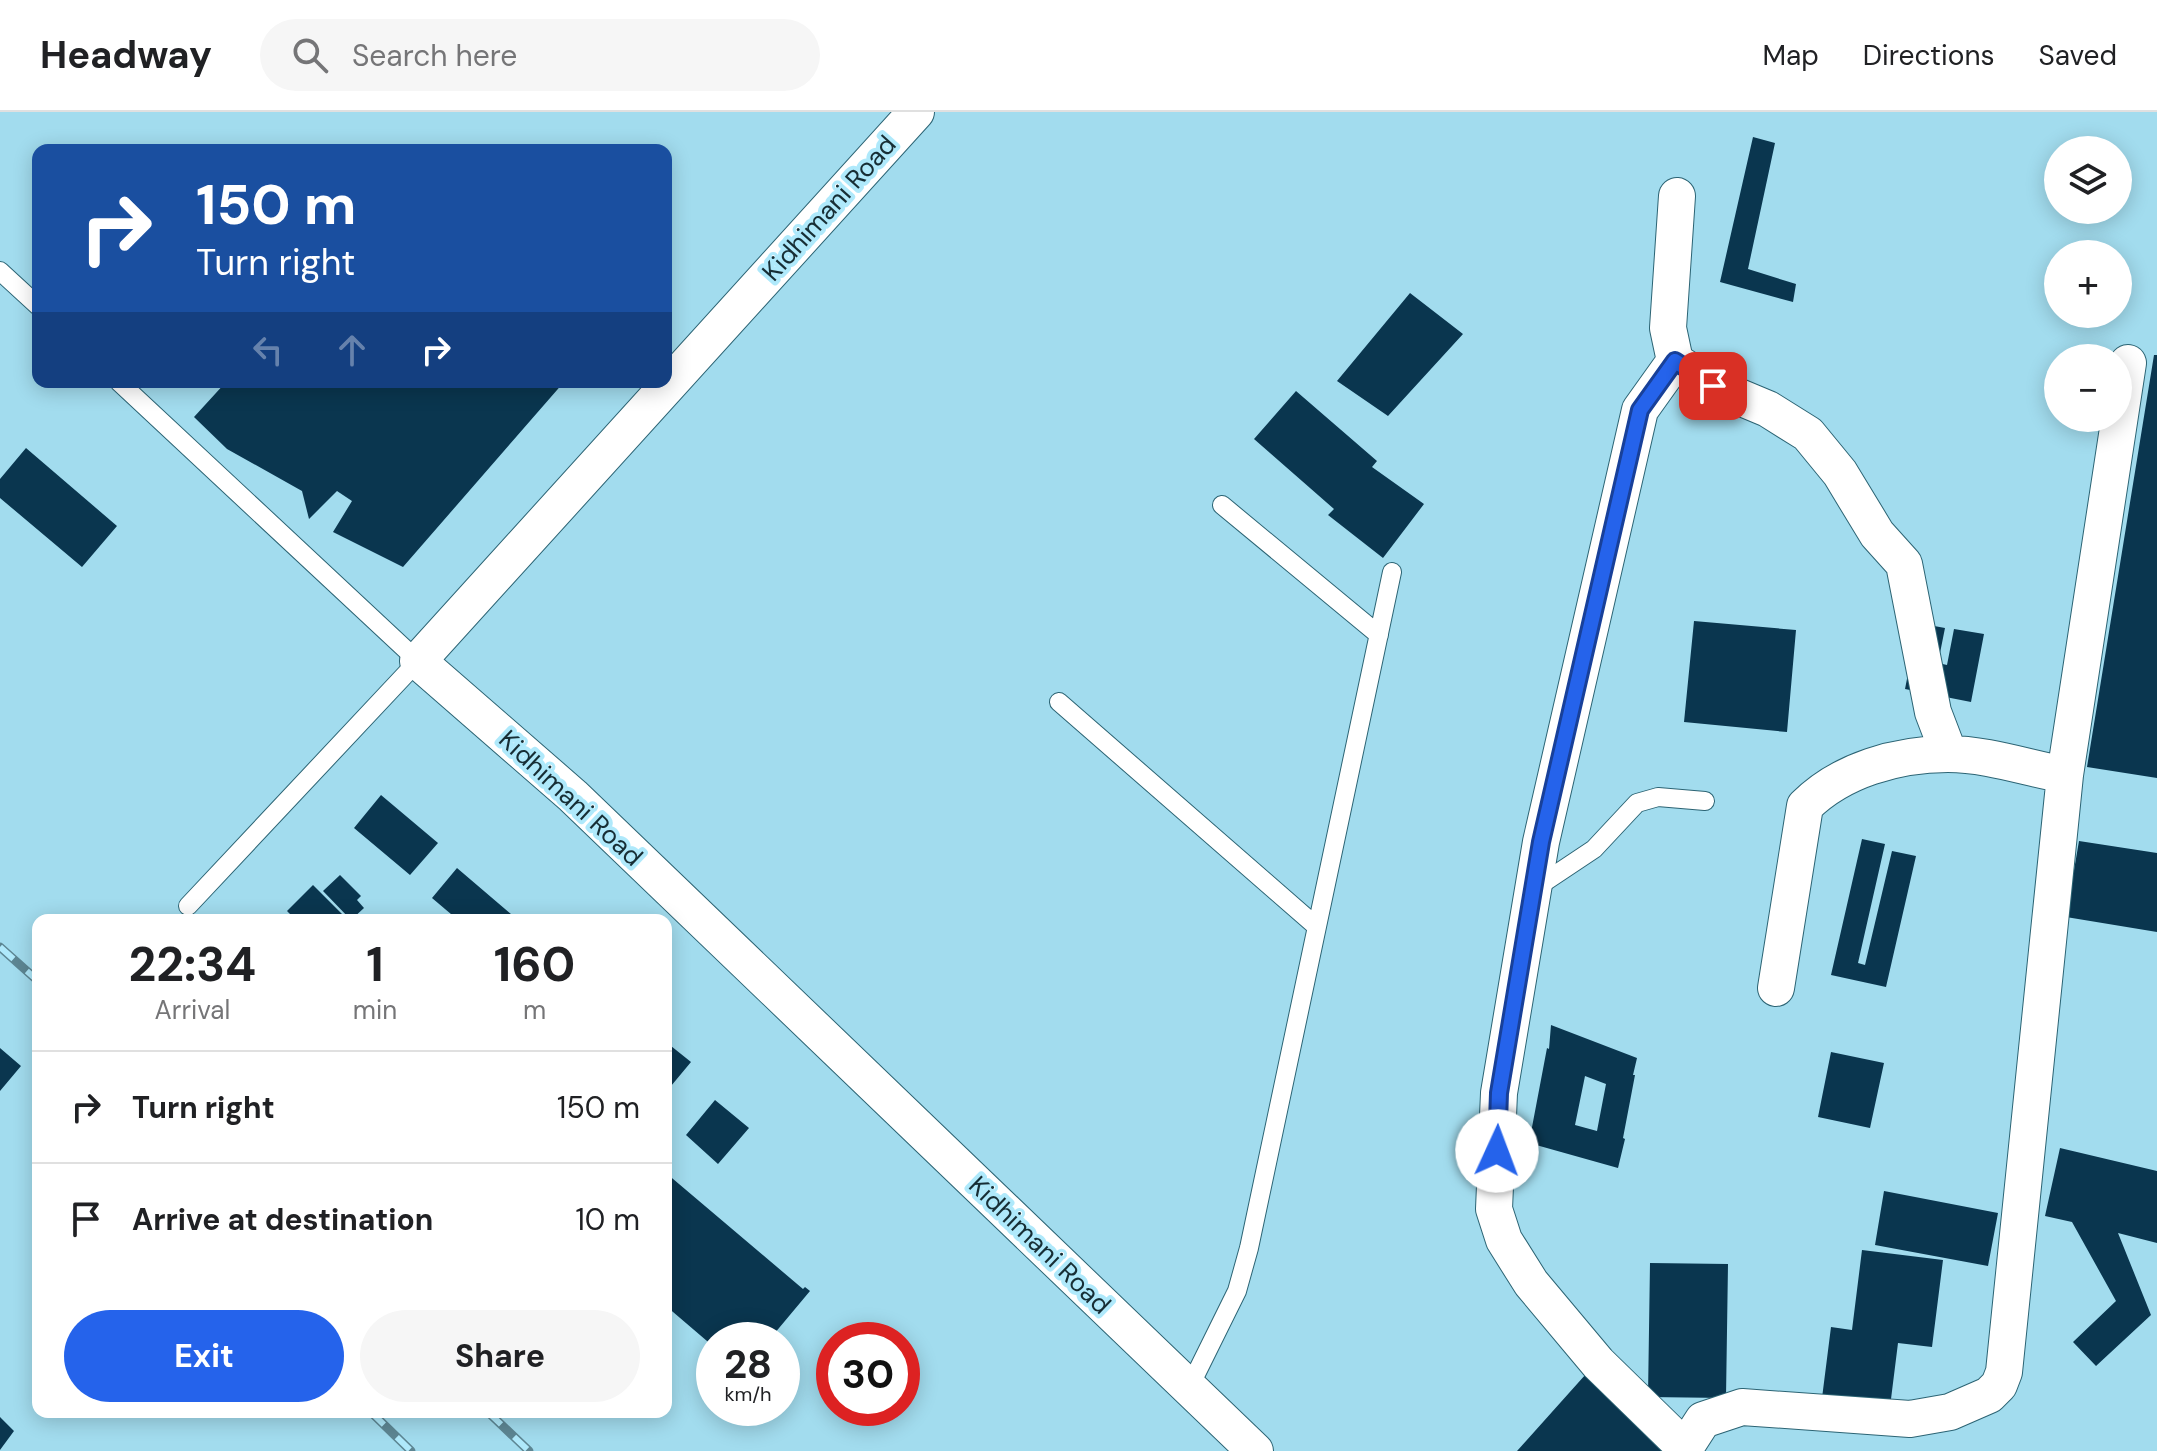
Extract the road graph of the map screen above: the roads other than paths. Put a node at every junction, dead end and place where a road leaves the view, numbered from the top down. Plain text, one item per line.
1 (916, 112) edge
2 (1677, 196) dead end
3 (0, 271) edge
4 (32, 300) edge
5 (1675, 361) junction
6 (672, 381) edge
7 (125, 388) edge
8 (666, 388) edge
9 (2117, 432) edge
10 (1222, 505) dead end
11 (1392, 572) dead end
12 (1379, 635) junction
13 (418, 661) junction
14 (1059, 702) dead end
15 (1949, 754) junction
16 (2065, 775) junction
17 (1705, 801) dead end
18 (1534, 889) junction
19 (188, 906) dead end
20 (1317, 927) junction
21 (1776, 988) dead end
22 (1189, 1388) junction
23 (1684, 1449) edge
24 (1255, 1451) edge

1 - 6 street, Kidhimani Road
2 - 5 street
3 - 4 lane
5 - 15 street
5 - 18 street
7 - 13 lane
8 - 13 street, Kidhimani Road
9 - 16 street
10 - 12 lane
11 - 12 lane
12 - 20 lane
13 - 19 lane
13 - 22 street, Kidhimani Road
14 - 20 lane
15 - 16 street
15 - 21 street
16 - 23 street
17 - 18 lane
18 - 23 street
20 - 22 lane
22 - 24 street, Kidhimani Road

